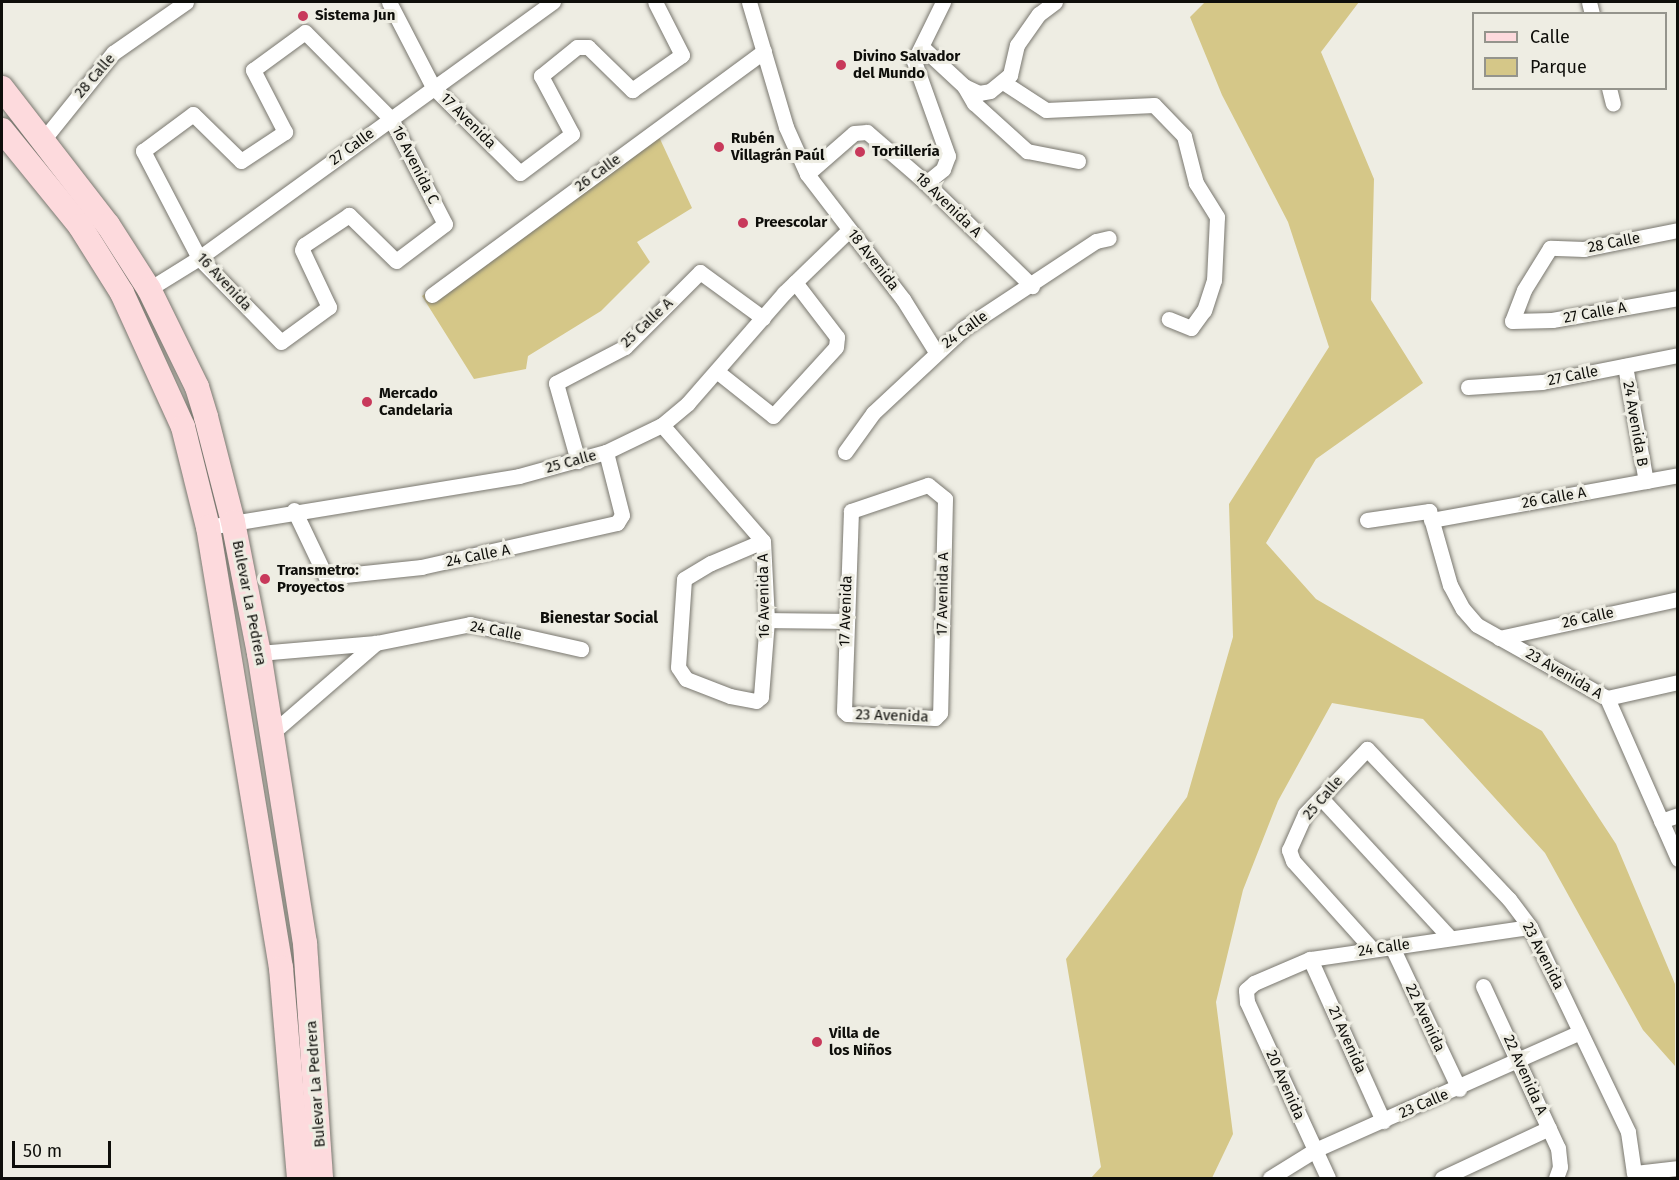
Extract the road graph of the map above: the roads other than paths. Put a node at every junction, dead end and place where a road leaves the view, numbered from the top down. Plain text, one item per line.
1 (186, 2) edge
2 (389, 2) edge
3 (553, 2) edge
4 (655, 2) edge
5 (749, 2) edge
6 (943, 2) edge
7 (1055, 2) edge
8 (922, 46) junction
9 (764, 51) junction
10 (1003, 82) junction
11 (964, 86) junction
12 (434, 87) junction
13 (2, 88) edge
14 (1609, 90) edge
15 (1613, 105) dead end
16 (391, 118) junction
17 (2, 130) edge
18 (43, 140) junction
19 (241, 161) joint
20 (1078, 161) dead end
21 (807, 174) junction
22 (926, 183) junction
23 (849, 230) junction
24 (1677, 230) edge
25 (1109, 238) dead end
26 (199, 258) junction
27 (795, 282) junction
28 (1032, 286) junction
29 (149, 289) junction
30 (432, 295) dead end
31 (1677, 298) edge
32 (763, 318) junction
33 (1169, 319) dead end
34 (1512, 321) joint
35 (283, 342) joint
36 (936, 352) junction
37 (1677, 355) edge
38 (1625, 366) junction
39 (718, 373) junction
40 (1468, 387) dead end
41 (662, 425) junction
42 (606, 452) junction
43 (845, 452) dead end
44 (578, 460) junction
45 (1677, 475) edge
46 (1646, 481) junction
47 (928, 485) joint
48 (294, 510) junction
49 (1430, 515) junction
50 (1367, 520) dead end
51 (233, 522) junction
52 (208, 527) junction
53 (763, 541) junction
54 (1677, 599) edge
55 (767, 621) junction
56 (845, 621) junction
57 (1499, 638) junction
58 (376, 643) junction
59 (581, 649) dead end
60 (259, 653) junction
61 (1677, 682) edge
62 (1607, 698) junction
63 (844, 711) joint
64 (940, 713) joint
65 (273, 733) junction
66 (1367, 749) joint
67 (1321, 798) junction
68 (1677, 815) edge
69 (1661, 821) junction
70 (1677, 859) edge
71 (1530, 927) junction
72 (1450, 938) junction
73 (1392, 947) junction
74 (1372, 949) junction
75 (1310, 959) junction
76 (1483, 986) dead end
77 (1246, 990) joint
78 (1580, 1032) junction
79 (1520, 1061) junction
80 (1459, 1089) junction
81 (1383, 1121) junction
82 (1549, 1128) junction
83 (1315, 1150) junction
84 (1677, 1168) edge
85 (1558, 1173) edge
86 (1633, 1176) edge
87 (299, 1179) edge
88 (321, 1179) edge
89 (1270, 1179) edge
90 (1328, 1179) edge
91 (1442, 1179) edge

1 - 18 street, 28 Calle
2 - 12 street, 17 Avenida
3 - 12 street, 27 Calle
4 - 12 street, 17 Avenida
5 - 9 street, 18 Avenida
6 - 8 street
7 - 10 street
8 - 11 street
8 - 22 street
9 - 21 street, 18 Avenida
9 - 30 street, 26 Calle
10 - 11 street
10 - 33 street
11 - 20 street
12 - 16 street, 27 Calle
13 - 18 main road, Bulevar La Pedrera
14 - 15 street
16 - 19 street, 16 Avenida C
16 - 26 street, 27 Calle
16 - 35 street, 16 Avenida C
17 - 52 main road, Bulevar La Pedrera
18 - 29 main road, Bulevar La Pedrera
19 - 26 street, 16 Avenida
21 - 22 street, 18 Avenida A
21 - 23 street, 18 Avenida
22 - 28 street, 18 Avenida A
23 - 27 street, 25 Calle
23 - 36 street, 18 Avenida
24 - 34 street, 28 Calle
25 - 28 street, 24 Calle
26 - 29 street, 27 Calle
26 - 35 street, 16 Avenida
27 - 32 street, 25 Calle
27 - 39 street
28 - 36 street, 24 Calle
29 - 51 main road, Bulevar La Pedrera
31 - 34 street, 27 Calle A
32 - 39 street, 25 Calle
32 - 44 street, 25 Calle A
36 - 43 street, 24 Calle
37 - 38 street, 27 Calle
38 - 40 street, 27 Calle
38 - 46 street, 24 Avenida B
39 - 41 street, 25 Calle
41 - 42 street, 25 Calle
41 - 53 street, 16 Avenida A
42 - 44 street, 25 Calle
42 - 48 street, 24 Calle A
44 - 48 street, 25 Calle
45 - 46 street, 26 Calle A
46 - 49 street, 26 Calle A
47 - 56 street, 17 Avenida
47 - 64 street, 17 Avenida A
48 - 51 street, 25 Calle
49 - 50 street, 26 Calle A
49 - 57 street, 23 Avenida A
51 - 52 street, 25 Calle
51 - 60 main road, Bulevar La Pedrera
52 - 87 main road, Bulevar La Pedrera
53 - 55 street, 16 Avenida A
53 - 55 street, 16 Avenida A
54 - 57 street, 26 Calle
55 - 56 street
56 - 63 street, 17 Avenida
57 - 62 street, 23 Avenida A
58 - 59 street, 24 Calle
58 - 60 street, 24 Calle
58 - 65 street, 24 Calle
60 - 65 main road, Bulevar La Pedrera
61 - 62 street
62 - 69 street, 23 Avenida A
63 - 64 street, 23 Avenida
65 - 88 main road, Bulevar La Pedrera
66 - 67 street, 25 Calle
66 - 71 street, 23 Avenida
67 - 72 street
67 - 74 street, 25 Calle
68 - 69 street
69 - 70 street, 23 Avenida A
71 - 72 street, 24 Calle
71 - 78 street, 23 Avenida
72 - 73 street, 24 Calle
73 - 74 street, 24 Calle
73 - 80 street, 22 Avenida
74 - 75 street, 24 Calle
75 - 77 street, 24 Calle
75 - 81 street, 21 Avenida
76 - 79 street, 22 Avenida A
77 - 83 street, 20 Avenida
78 - 79 street, 23 Calle
78 - 86 street, 23 Avenida
79 - 80 street, 23 Calle
79 - 82 street, 22 Avenida A
80 - 81 street, 23 Calle
81 - 83 street, 23 Calle
82 - 85 street, 22 Avenida A
82 - 91 street
83 - 89 street, 23 Calle
83 - 90 street, 20 Avenida
84 - 86 street

